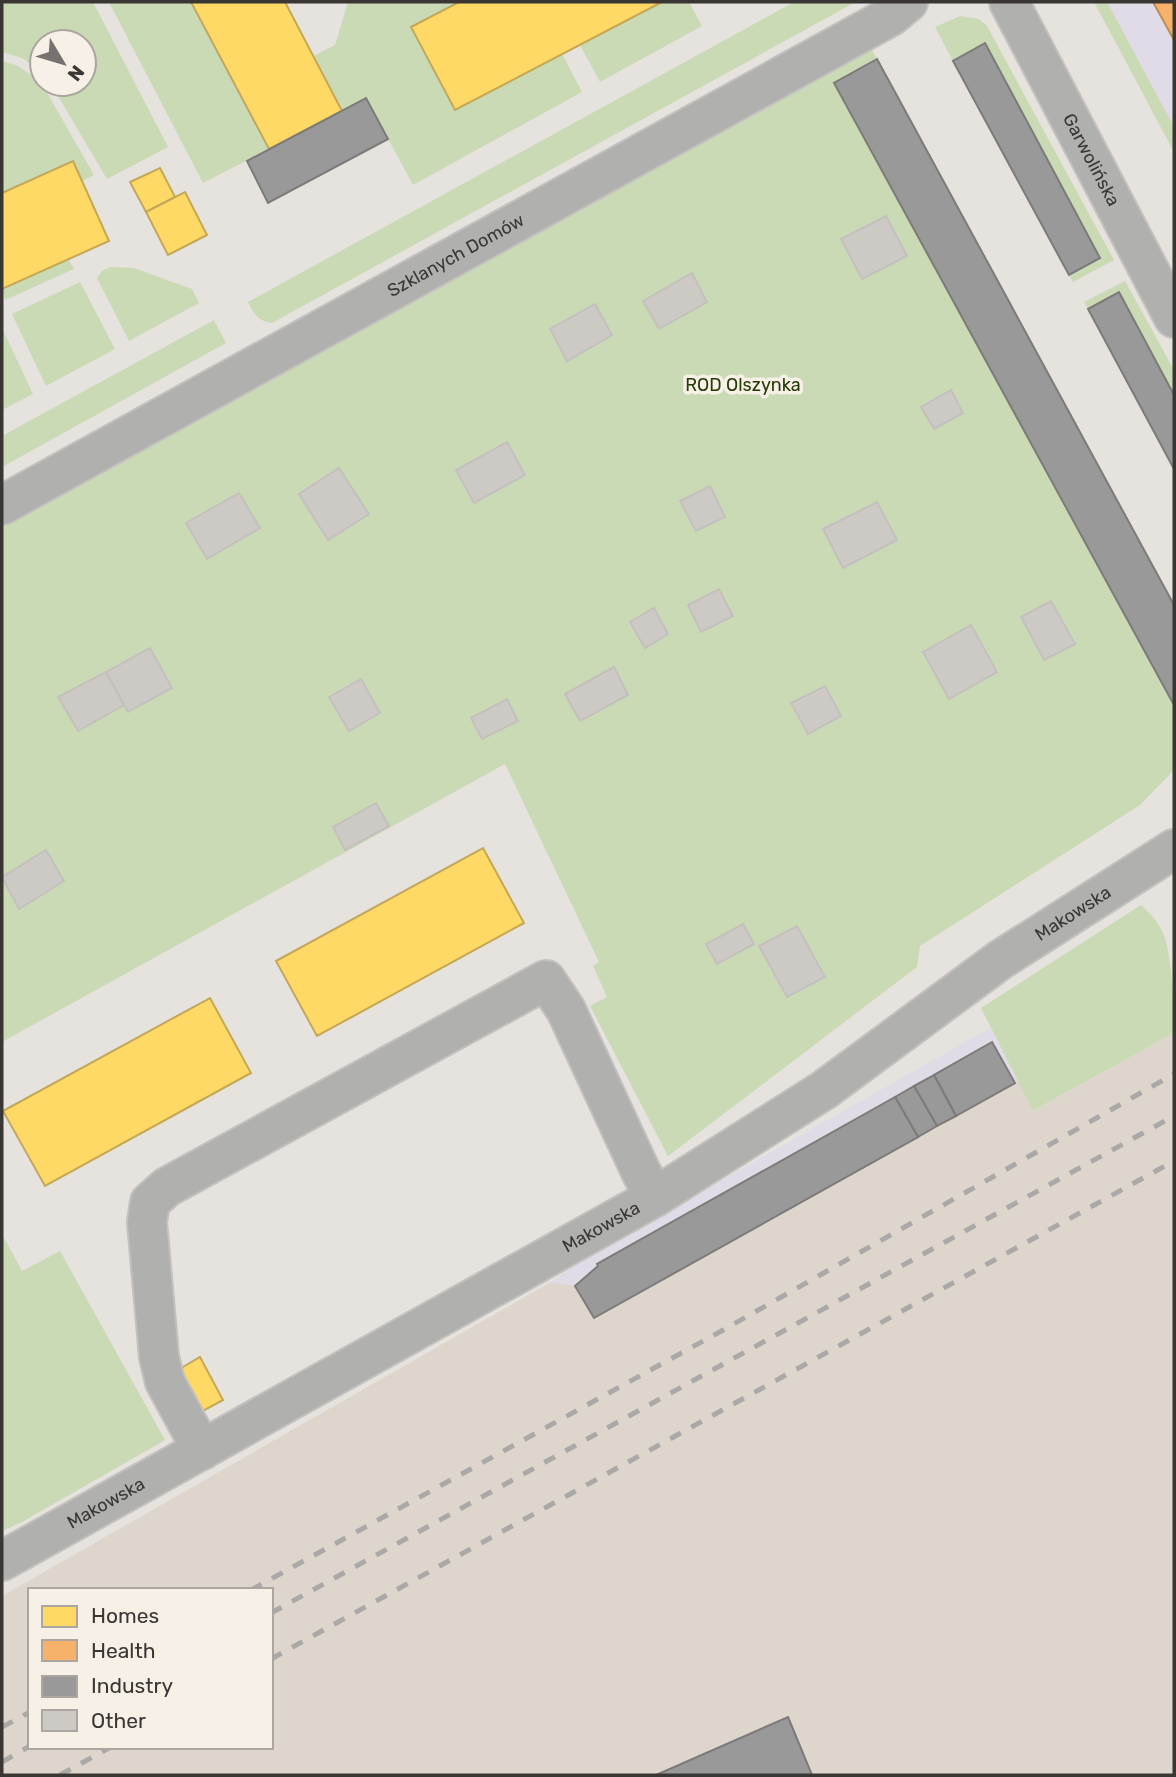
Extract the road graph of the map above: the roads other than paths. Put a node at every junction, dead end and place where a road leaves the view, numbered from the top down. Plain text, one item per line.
1 (908, 2) edge
2 (1009, 2) edge
3 (1174, 318) edge
4 (2, 505) edge
5 (1174, 849) edge
6 (655, 1196) junction
7 (202, 1450) junction
8 (2, 1561) edge

1 - 4 street, Szklanych Domów
2 - 3 street, Garwolińska
5 - 6 street, Makowska
6 - 7 street, Makowska
6 - 7 street
7 - 8 street, Makowska

